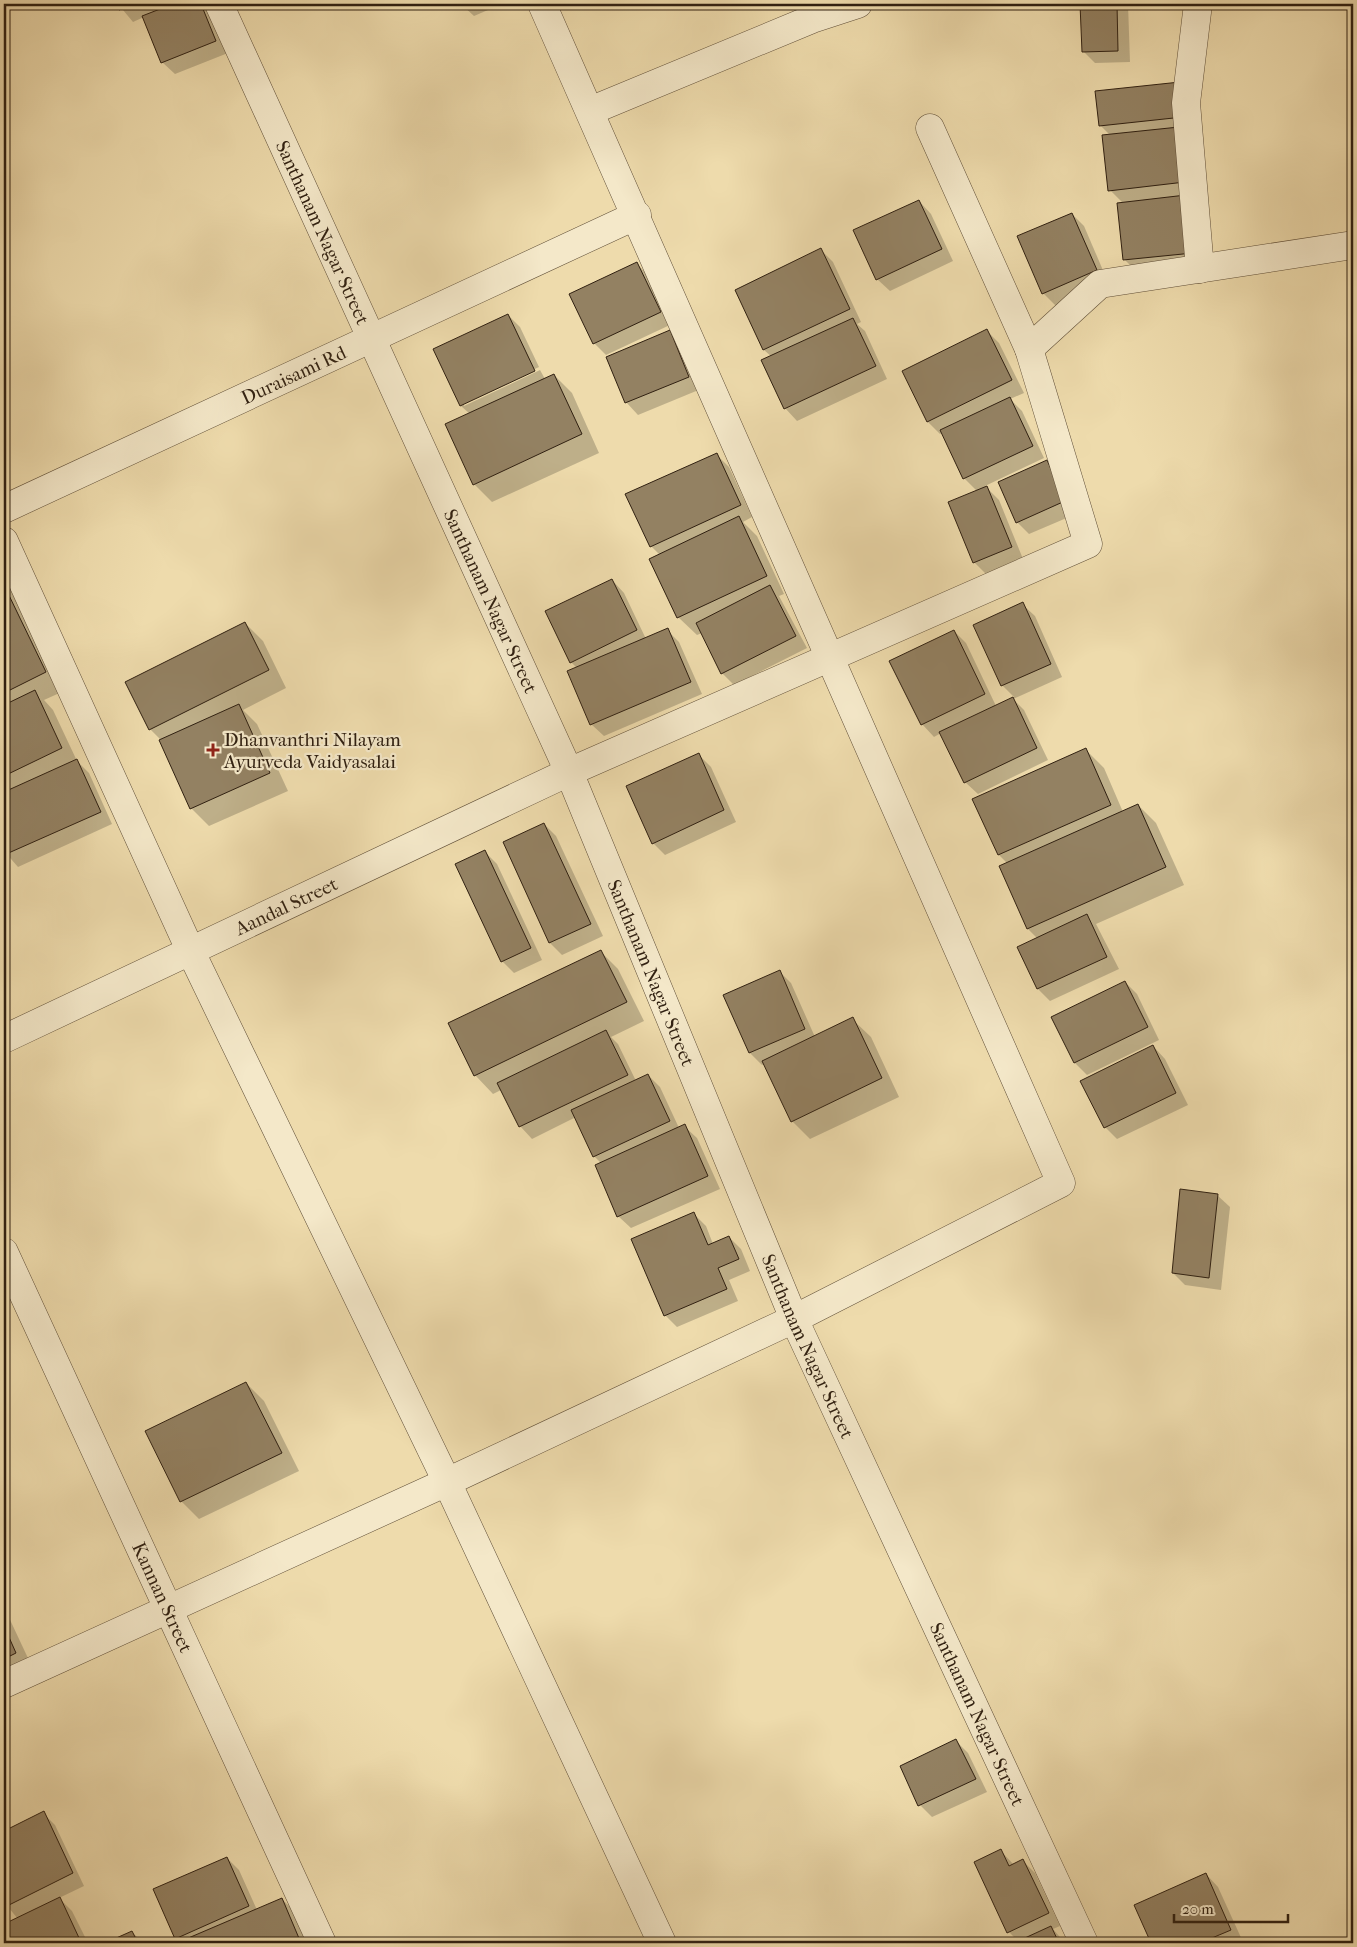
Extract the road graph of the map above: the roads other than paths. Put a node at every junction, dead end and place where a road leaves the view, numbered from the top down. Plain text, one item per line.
1 (542, 4) edge
2 (858, 4) edge
3 (1198, 4) edge
4 (225, 6) edge
5 (590, 111) junction
6 (930, 128) dead end
7 (637, 215) junction
8 (1353, 245) edge
9 (1200, 269) junction
10 (371, 338) junction
11 (1028, 349) junction
12 (4, 510) edge
13 (4, 541) edge
14 (828, 657) junction
15 (569, 772) junction
16 (191, 952) junction
17 (4, 1039) edge
18 (4, 1252) edge
19 (794, 1319) junction
20 (447, 1482) junction
21 (168, 1610) junction
22 (4, 1684) edge
23 (322, 1943) edge
24 (662, 1943) edge
25 (1084, 1943) edge

1 - 5 street
2 - 5 street
3 - 9 street
4 - 10 street, Santhanam Nagar Street
5 - 7 street
6 - 11 street
7 - 10 street, Duraisami Rd
7 - 14 street
8 - 9 street
9 - 11 street
10 - 12 street, Duraisami Rd
10 - 15 street, Santhanam Nagar Street
11 - 14 street, Aandal Street
13 - 16 street
14 - 15 street, Aandal Street
14 - 19 street
15 - 16 street, Aandal Street
15 - 19 street, Santhanam Nagar Street
16 - 17 street, Aandal Street
16 - 20 street
18 - 21 street, Kannan Street
19 - 20 street
19 - 25 street, Santhanam Nagar Street
20 - 21 street
20 - 24 street
21 - 22 street
21 - 23 street, Kannan Street

